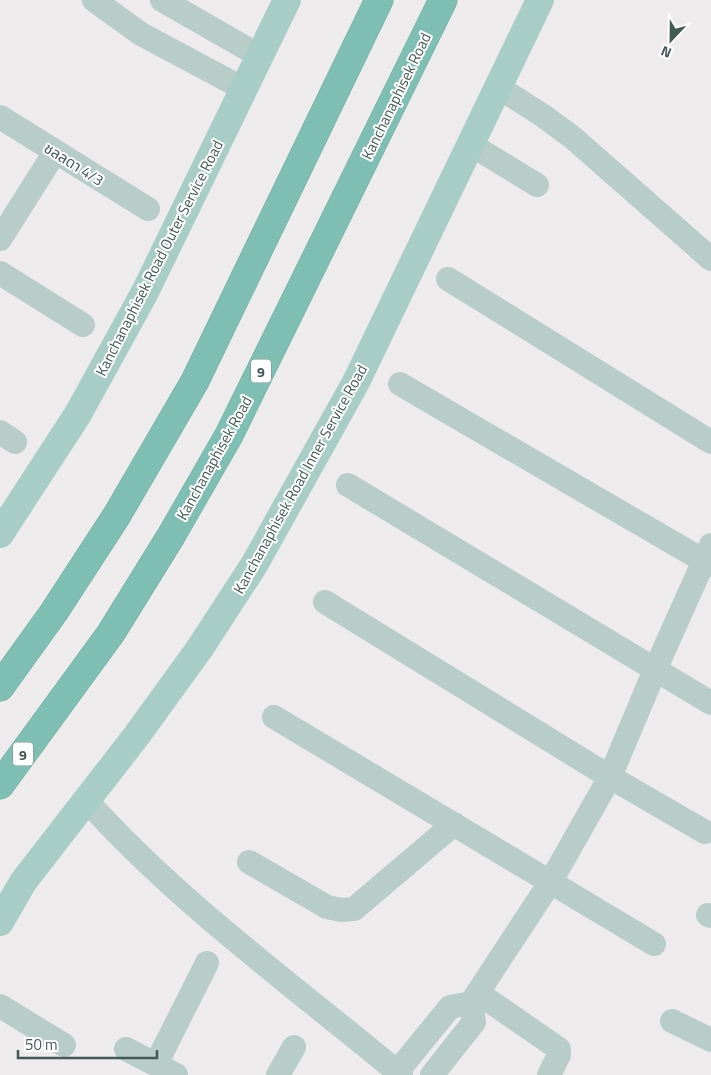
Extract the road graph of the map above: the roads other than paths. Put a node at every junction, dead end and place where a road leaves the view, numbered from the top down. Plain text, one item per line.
1 (94, 0) edge
2 (162, 0) edge
3 (287, 0) edge
4 (379, 0) edge
5 (443, 0) edge
6 (540, 0) edge
7 (260, 56) junction
8 (498, 87) junction
9 (244, 89) junction
10 (0, 117) edge
11 (470, 144) junction
12 (55, 152) junction
13 (537, 185) dead end
14 (148, 209) dead end
15 (0, 239) edge
16 (711, 259) edge
17 (0, 273) edge
18 (448, 279) dead end
19 (83, 325) dead end
20 (400, 384) dead end
21 (711, 442) edge
22 (348, 485) dead end
23 (0, 534) edge
24 (709, 557) edge
25 (326, 602) dead end
26 (655, 670) junction
27 (0, 687) edge
28 (711, 703) edge
29 (274, 717) dead end
30 (610, 777) junction
31 (0, 785) edge
32 (87, 801) junction
33 (454, 824) junction
34 (705, 832) dead end
35 (249, 862) dead end
36 (551, 881) junction
37 (23, 882) junction
38 (0, 897) edge
39 (0, 922) edge
40 (654, 944) dead end
41 (207, 963) dead end
42 (474, 998) junction
43 (0, 1006) edge
44 (672, 1021) dead end
45 (711, 1040) edge
46 (64, 1045) dead end
47 (294, 1047) dead end
48 (126, 1049) dead end
49 (166, 1070) edge
50 (399, 1074) edge
51 (278, 1075) edge
52 (432, 1075) edge
53 (550, 1075) edge

1 - 9 street
2 - 7 street
3 - 7 main road, Kanchanaphisek Road Outer Service Road
4 - 27 highway
5 - 31 highway, Kanchanaphisek Road / 9
6 - 8 main road, Kanchanaphisek Road Inner Service Road
7 - 9 main road, Kanchanaphisek Road Outer Service Road
8 - 11 main road, Kanchanaphisek Road Inner Service Road
8 - 16 street
9 - 23 main road, Kanchanaphisek Road Outer Service Road
10 - 12 street, ชลลดา 4/3
11 - 13 street
11 - 32 main road, Kanchanaphisek Road Inner Service Road
12 - 14 street, ชลลดา 4/3
12 - 15 street
17 - 19 street
18 - 21 street
20 - 24 street
22 - 26 street
24 - 26 street
25 - 30 street
26 - 28 street
26 - 30 street
29 - 33 street
30 - 34 street
30 - 36 street
32 - 37 main road, Kanchanaphisek Road Inner Service Road
32 - 50 street
33 - 35 street
33 - 36 street
36 - 40 street
36 - 42 street
37 - 38 main road
37 - 39 main road, Kanchanaphisek Road Inner Service Road
41 - 49 street
42 - 50 street
42 - 52 street
42 - 53 street
43 - 46 street
44 - 45 street
47 - 51 street
48 - 49 street

